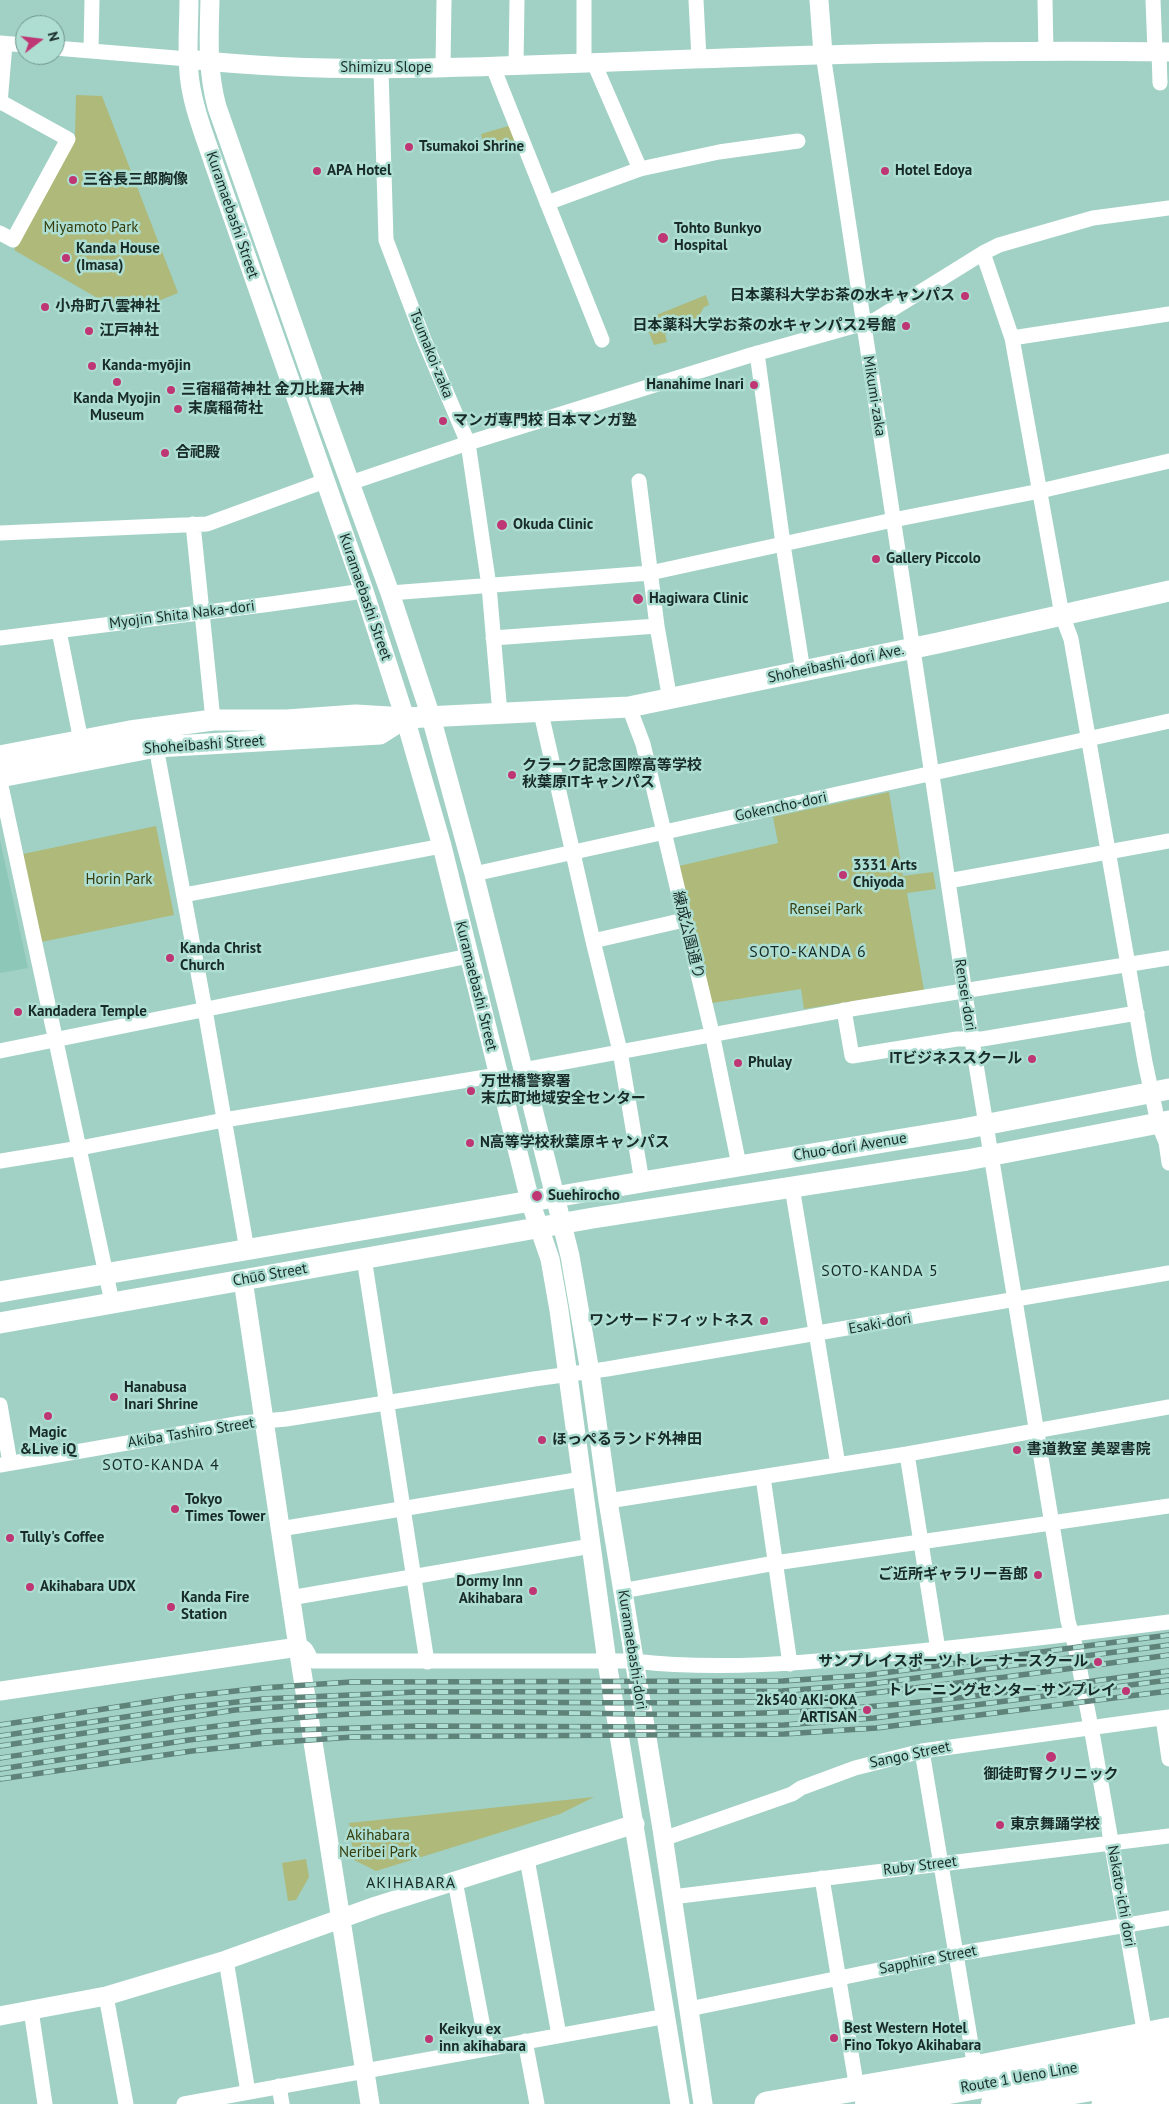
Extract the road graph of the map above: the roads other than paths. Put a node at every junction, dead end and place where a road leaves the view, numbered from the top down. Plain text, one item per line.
1 (92, 0) edge
2 (189, 0) edge
3 (210, 0) edge
4 (444, 0) edge
5 (517, 0) edge
6 (584, 0) edge
7 (696, 0) edge
8 (819, 0) edge
9 (1045, 0) edge
10 (1153, 0) edge
11 (2, 43) edge
12 (15, 44) edge
13 (65, 49) edge
14 (90, 51) junction
15 (1161, 52) edge
16 (1046, 53) junction
17 (823, 54) junction
18 (188, 59) junction
19 (699, 59) junction
20 (209, 61) junction
21 (589, 63) junction
22 (516, 66) junction
23 (493, 67) junction
24 (443, 68) junction
25 (381, 70) junction
26 (1160, 83) dead end
27 (0, 102) edge
28 (798, 141) dead end
29 (640, 169) junction
30 (548, 203) junction
31 (1169, 208) edge
32 (0, 232) edge
33 (982, 253) junction
34 (1169, 314) edge
35 (862, 322) junction
36 (1012, 338) junction
37 (602, 340) dead end
38 (757, 353) junction
39 (468, 443) junction
40 (1169, 461) edge
41 (325, 481) junction
42 (639, 481) dead end
43 (350, 483) junction
44 (1040, 491) junction
45 (893, 520) junction
46 (193, 524) junction
47 (0, 533) edge
48 (783, 544) junction
49 (650, 573) junction
50 (489, 586) junction
51 (364, 591) junction
52 (1169, 591) edge
53 (390, 593) junction
54 (202, 613) junction
55 (1062, 615) junction
56 (657, 626) junction
57 (59, 631) junction
58 (0, 638) edge
59 (493, 638) junction
60 (912, 648) junction
61 (803, 671) junction
62 (670, 700) junction
63 (630, 707) junction
64 (541, 713) junction
65 (500, 714) junction
66 (431, 717) junction
67 (405, 718) junction
68 (213, 720) junction
69 (1169, 722) edge
70 (1088, 738) junction
71 (81, 740) junction
72 (156, 747) junction
73 (0, 756) edge
74 (931, 774) junction
75 (0, 777) edge
76 (0, 781) edge
77 (663, 833) junction
78 (1169, 841) edge
79 (442, 846) junction
80 (1108, 852) junction
81 (573, 853) junction
82 (474, 874) junction
83 (948, 882) junction
84 (184, 895) junction
85 (684, 920) junction
86 (593, 941) junction
87 (469, 956) junction
88 (1169, 958) edge
89 (1128, 965) junction
90 (965, 990) junction
91 (205, 1010) junction
92 (844, 1010) junction
93 (1137, 1013) junction
94 (712, 1034) junction
95 (56, 1040) junction
96 (972, 1040) junction
97 (0, 1051) edge
98 (620, 1051) junction
99 (522, 1070) junction
100 (498, 1076) junction
101 (1160, 1091) edge
102 (224, 1120) junction
103 (1164, 1122) edge
104 (986, 1125) junction
105 (80, 1148) junction
106 (991, 1155) junction
107 (0, 1161) edge
108 (1169, 1163) edge
109 (739, 1165) junction
110 (642, 1182) junction
111 (792, 1187) junction
112 (555, 1197) junction
113 (530, 1201) junction
114 (562, 1224) junction
115 (539, 1228) junction
116 (247, 1250) junction
117 (364, 1258) junction
118 (1169, 1272) edge
119 (106, 1273) junction
120 (243, 1280) junction
121 (0, 1292) edge
122 (1015, 1300) junction
123 (112, 1302) junction
124 (0, 1323) edge
125 (816, 1334) junction
126 (590, 1372) junction
127 (568, 1374) junction
128 (386, 1402) junction
129 (0, 1405) edge
130 (1169, 1407) edge
131 (264, 1422) junction
132 (1037, 1431) junction
133 (907, 1454) junction
134 (5, 1464) edge
135 (838, 1465) junction
136 (763, 1477) junction
137 (582, 1479) junction
138 (608, 1501) junction
139 (1169, 1506) edge
140 (403, 1509) junction
141 (1052, 1523) junction
142 (280, 1530) junction
143 (921, 1542) junction
144 (591, 1546) junction
145 (776, 1562) junction
146 (414, 1576) junction
147 (622, 1591) junction
148 (290, 1598) junction
149 (1169, 1622) edge
150 (1073, 1634) junction
151 (298, 1647) junction
152 (938, 1650) junction
153 (633, 1661) junction
154 (427, 1662) junction
155 (607, 1662) junction
156 (790, 1664) junction
157 (0, 1691) edge
158 (1166, 1717) edge
159 (1091, 1727) junction
160 (922, 1751) junction
161 (1169, 1759) edge
162 (635, 1824) junction
163 (1169, 1836) edge
164 (663, 1839) junction
165 (1111, 1843) junction
166 (527, 1859) junction
167 (941, 1864) junction
168 (822, 1878) junction
169 (455, 1882) junction
170 (672, 1896) junction
171 (341, 1918) junction
172 (1169, 1918) edge
173 (1126, 1926) junction
174 (956, 1954) junction
175 (226, 1960) junction
176 (838, 1978) junction
177 (106, 1996) junction
178 (689, 2009) junction
179 (31, 2010) junction
180 (0, 2016) edge
181 (667, 2016) junction
182 (558, 2035) junction
183 (525, 2041) junction
184 (1158, 2042) edge
185 (487, 2048) junction
186 (1169, 2067) edge
187 (974, 2068) junction
188 (365, 2070) junction
189 (279, 2086) junction
190 (1162, 2091) edge
191 (248, 2092) junction
192 (863, 2096) edge
193 (45, 2104) edge
194 (126, 2104) edge
195 (184, 2104) edge
196 (282, 2104) edge
197 (370, 2104) edge
198 (537, 2104) edge
199 (680, 2104) edge
200 (703, 2104) edge
201 (767, 2104) edge
202 (996, 2104) edge
203 (1104, 2104) edge

1 - 14 street
2 - 18 street, Kuramaebashi Street
3 - 20 street, Kuramaebashi Street
4 - 24 street
5 - 22 street
6 - 21 street
7 - 19 street
8 - 17 street
9 - 16 street
10 - 15 street
11 - 12 street
11 - 27 street
13 - 14 street
14 - 18 street
15 - 16 street, Shimizu Slope
15 - 26 street
16 - 17 street, Shimizu Slope
17 - 19 street, Shimizu Slope
17 - 35 street, Mikumi-zaka
18 - 20 street, Shimizu Slope
18 - 41 street, Kuramaebashi Street
19 - 21 street, Shimizu Slope
20 - 25 street, Shimizu Slope
20 - 43 street, Kuramaebashi Street
21 - 22 street, Shimizu Slope
21 - 29 street
22 - 23 street, Shimizu Slope
23 - 24 street, Shimizu Slope
23 - 30 street
24 - 25 street, Shimizu Slope
25 - 39 street, Tsumakoi-zaka
27 - 32 street
28 - 29 street
29 - 30 street
30 - 37 street
31 - 33 street
33 - 35 street
33 - 36 street
34 - 36 street
35 - 38 street
35 - 45 street, Mikumi-zaka
36 - 44 street
38 - 39 street
38 - 48 street
39 - 43 street
39 - 50 street, Tsumakoi-zaka
40 - 44 street
41 - 46 street
41 - 51 street, Kuramaebashi Street
42 - 49 street
43 - 53 street, Kuramaebashi Street
44 - 45 street
44 - 55 street
45 - 48 street
45 - 60 street, Mikumi-zaka
46 - 47 street
46 - 54 street
48 - 49 street
48 - 61 street
49 - 50 street
49 - 56 street
50 - 53 street
50 - 59 street, Tsumakoi-zaka
51 - 54 street, Myojin Shita Naka-dori
51 - 67 street, Kuramaebashi Street
52 - 55 main road, Shoheibashi-dori Ave.
53 - 66 street, Kuramaebashi Street
54 - 57 street, Myojin Shita Naka-dori
54 - 68 street
55 - 60 main road, Shoheibashi-dori Ave.
55 - 70 street
56 - 59 street
56 - 62 street
57 - 58 street, Myojin Shita Naka-dori
57 - 71 street
59 - 65 street, Tsumakoi-zaka
60 - 61 main road, Shoheibashi-dori Ave.
60 - 74 street, Rensei-dori
61 - 62 main road, Shoheibashi-dori Ave.
62 - 63 main road, Shoheibashi-dori Ave.
63 - 64 main road, Shoheibashi-dori Ave.
63 - 77 street, 練成公園通り
64 - 65 main road, Shoheibashi-dori Ave.
64 - 81 street
65 - 66 main road, Shoheibashi Street
66 - 67 main road, Shoheibashi Street
66 - 82 street, Kuramaebashi Street
67 - 68 main road, Shoheibashi Street
67 - 72 main road, Shoheibashi Street
67 - 79 street, Kuramaebashi Street
68 - 71 main road, Shoheibashi Street
69 - 70 street, Gokencho-dori
70 - 74 street, Gokencho-dori
70 - 80 street
71 - 73 main road, Shoheibashi Street
72 - 75 main road, Shoheibashi Street
72 - 84 street
74 - 77 street, Gokencho-dori
74 - 83 street, Rensei-dori
76 - 95 street
77 - 81 street, Gokencho-dori
77 - 85 street, 練成公園通り
78 - 80 street
79 - 84 street
79 - 87 street, Kuramaebashi Street
80 - 83 street
80 - 89 street
81 - 82 street, Gokencho-dori
81 - 86 street
82 - 99 street, Kuramaebashi Street
83 - 90 street, Rensei-dori
84 - 91 street
85 - 86 street
85 - 94 street, 練成公園通り
86 - 98 street
87 - 91 street
87 - 100 street, Kuramaebashi Street
88 - 89 street
89 - 90 street
89 - 93 street
90 - 92 street
90 - 96 street, Rensei-dori
91 - 95 street
91 - 102 street
92 - 94 street
92 - 96 street
93 - 96 street
93 - 101 street
94 - 98 street
94 - 109 street, 練成公園通り
95 - 97 street
95 - 105 street
96 - 104 street, Rensei-dori
98 - 99 street
98 - 110 street
99 - 112 street, Kuramaebashi Street
100 - 102 street
100 - 113 street, Kuramaebashi Street
101 - 103 street
101 - 104 main road, Chuo-dori Avenue
102 - 105 street
102 - 116 street
103 - 106 main road, Chuo-dori Avenue
103 - 108 street
104 - 106 street, Rensei-dori
104 - 109 main road, Chuo-dori Avenue
105 - 107 street
105 - 119 street
106 - 111 main road, Chuo-dori Avenue
106 - 122 street, Rensei-dori
109 - 110 main road, Chuo-dori Avenue
110 - 112 main road, Chuo-dori Avenue
111 - 114 main road, Chuo-dori Avenue
111 - 125 street
112 - 113 main road, Chuo-dori Avenue
112 - 114 street, Kuramaebashi-dori
113 - 115 street, Kuramaebashi-dori
113 - 116 main road, Chūō Street
114 - 115 main road, Chuo-dori Avenue
114 - 126 street, Kuramaebashi-dori
115 - 117 main road, Chūō Street
115 - 127 street, Kuramaebashi-dori
116 - 119 main road, Chūō Street
117 - 120 main road, Chūō Street
117 - 128 street
118 - 122 street, Esaki-dori
119 - 121 main road, Chūō Street
119 - 123 street
120 - 123 main road, Chūō Street
120 - 131 street
122 - 125 street, Esaki-dori
122 - 132 street, Rensei-dori
123 - 124 main road, Chūō Street
125 - 126 street, Esaki-dori
125 - 135 street
126 - 127 street, Esaki-dori
126 - 138 street, Kuramaebashi-dori
127 - 128 street, Esaki-dori
127 - 137 street, Kuramaebashi-dori
128 - 131 street, Akiba Tashiro Street
128 - 140 street
129 - 134 street
130 - 132 street
131 - 134 street, Akiba Tashiro Street
131 - 142 street
132 - 133 street
132 - 141 street, Rensei-dori
133 - 135 street
133 - 143 street
135 - 136 street
136 - 138 street
136 - 145 street
137 - 140 street
137 - 144 street, Kuramaebashi-dori
138 - 147 street, Kuramaebashi-dori
139 - 141 street
140 - 142 street
140 - 146 street
141 - 143 street
141 - 150 street, Rensei-dori
142 - 148 street
143 - 145 street
143 - 152 street
144 - 146 street
144 - 155 street, Kuramaebashi-dori
145 - 147 street
145 - 156 street
146 - 148 street
146 - 154 street
147 - 153 street, Kuramaebashi-dori
148 - 151 street
149 - 150 street
150 - 152 street
150 - 159 street, Nakato-ichi dori
151 - 154 street
151 - 157 street
151 - 171 street
152 - 156 street
153 - 155 street
153 - 156 street
153 - 164 street, Kuramaebashi-dori
154 - 155 street
155 - 162 street, Kuramaebashi-dori
158 - 159 street, Sango Street
158 - 161 street
159 - 160 street, Sango Street
159 - 165 street, Nakato-ichi dori
160 - 164 street, Sango Street
160 - 167 street
162 - 166 street
162 - 181 street, Kuramaebashi-dori
163 - 165 street, Ruby Street
164 - 170 street, Kuramaebashi-dori
165 - 167 street, Ruby Street
165 - 173 street, Nakato-ichi dori
166 - 169 street
166 - 182 street
167 - 168 street, Ruby Street
167 - 174 street
168 - 170 street, Ruby Street
168 - 176 street
169 - 171 street
169 - 185 street
170 - 178 street, Kuramaebashi-dori
171 - 175 street
171 - 188 street
172 - 173 street, Sapphire Street
173 - 174 street, Sapphire Street
173 - 184 street, Nakato-ichi dori
174 - 176 street, Sapphire Street
174 - 187 street
175 - 177 street
175 - 191 street
176 - 178 street, Sapphire Street
176 - 192 street
177 - 179 street
177 - 194 street
178 - 200 street, Kuramaebashi-dori
179 - 180 street
179 - 193 street
181 - 182 street
181 - 199 street, Kuramaebashi-dori
182 - 183 street
183 - 185 street
183 - 198 street
184 - 186 highway
184 - 187 highway
184 - 190 street, Nakato-ichi dori
184 - 192 highway, Route 1 Ueno Line
185 - 188 street
187 - 192 highway
188 - 189 street
188 - 197 street
189 - 191 street
189 - 196 street
190 - 202 highway, Route 1 Ueno Line
190 - 203 highway
191 - 195 street
192 - 201 highway

